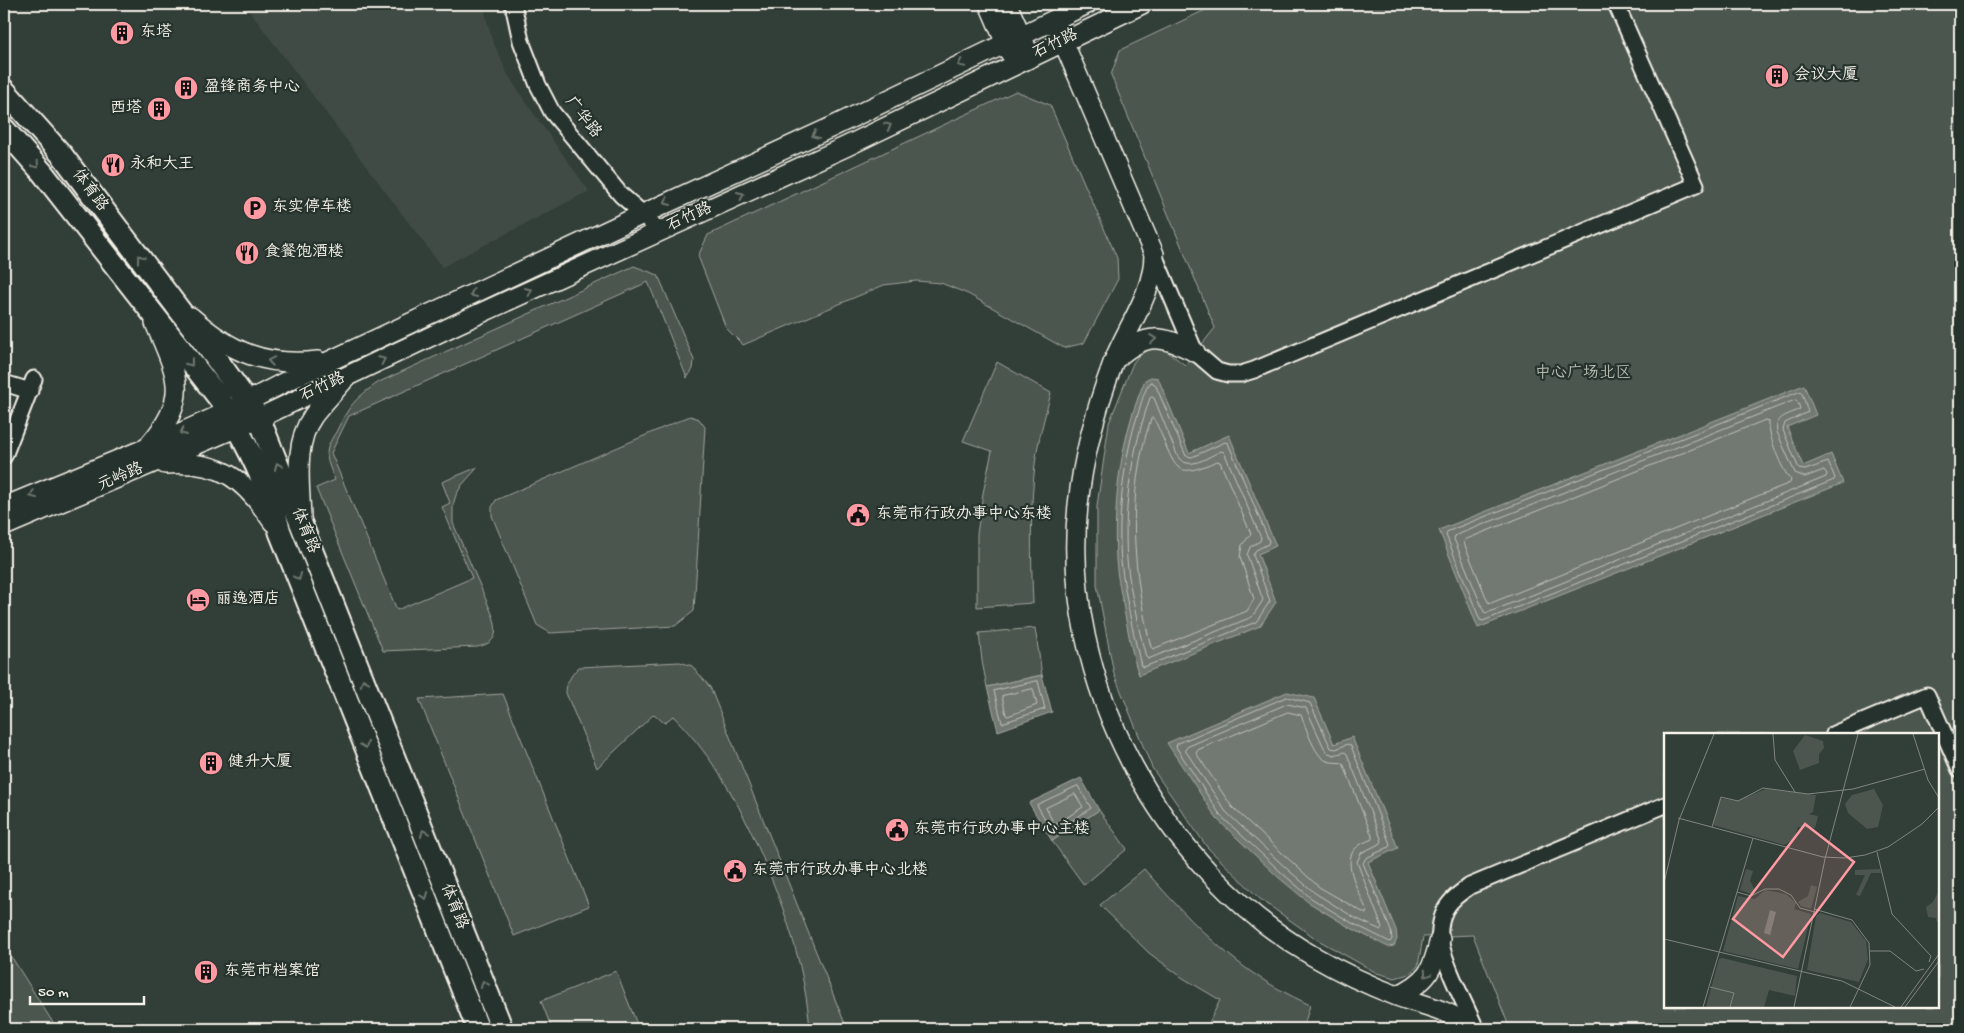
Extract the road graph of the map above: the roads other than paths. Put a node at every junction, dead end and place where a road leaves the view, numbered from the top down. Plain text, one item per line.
1 (514, 4) edge
2 (989, 4) edge
3 (1007, 4) edge
4 (1087, 4) edge
5 (1142, 4) edge
6 (1616, 4) edge
7 (1054, 20) junction
8 (1013, 40) junction
9 (1063, 41) junction
10 (1023, 61) junction
11 (4, 90) edge
12 (4, 129) edge
13 (643, 214) junction
14 (659, 232) junction
15 (1154, 254) junction
16 (169, 296) junction
17 (149, 311) junction
18 (1195, 352) junction
19 (336, 359) junction
20 (1114, 361) junction
21 (348, 376) junction
22 (4, 383) edge
23 (246, 402) junction
24 (259, 418) junction
25 (232, 420) junction
26 (4, 456) edge
27 (150, 456) junction
28 (4, 507) edge
29 (301, 524) junction
30 (4, 526) edge
31 (280, 532) junction
32 (1836, 733) edge
33 (1960, 770) edge
34 (1664, 805) edge
35 (1440, 939) junction
36 (1397, 996) junction
37 (478, 1029) edge
38 (502, 1029) edge
39 (1474, 1029) edge

1 - 13 street, 广华路
2 - 8 street
3 - 8 street
4 - 7 street, 石竹路
5 - 9 street, 石竹路
6 - 18 street
7 - 8 street, 石竹路
7 - 9 street
8 - 10 street
8 -> 13 street, 石竹路
9 - 10 street, 石竹路
9 - 15 street
14 -> 10 street, 石竹路
16 -> 11 main road, 体育路
12 -> 17 main road, 体育路
13 - 14 street, 广华路
13 -> 19 street, 石竹路
21 -> 14 street, 石竹路
15 - 18 street
15 - 20 street
19 -> 16 street
16 - 23 main road, 体育路
17 -> 25 main road, 体育路
17 - 27 street
20 -> 18 street
19 - 23 street, 石竹路
20 - 36 street
21 - 24 street, 石竹路
21 - 29 street
22 - 26 street
23 - 24 main road, 体育路
23 - 25 street, 石竹路
24 - 25 street, 石竹路
29 -> 24 main road, 体育路
25 - 27 street, 元岭路
25 - 31 main road, 体育路
27 -> 28 street, 元岭路
27 - 30 street, 元岭路
27 - 31 street
38 -> 29 main road, 体育路
31 -> 37 main road, 体育路
32 - 33 street
34 - 35 street
35 -> 36 street
35 - 39 street
36 - 39 street

